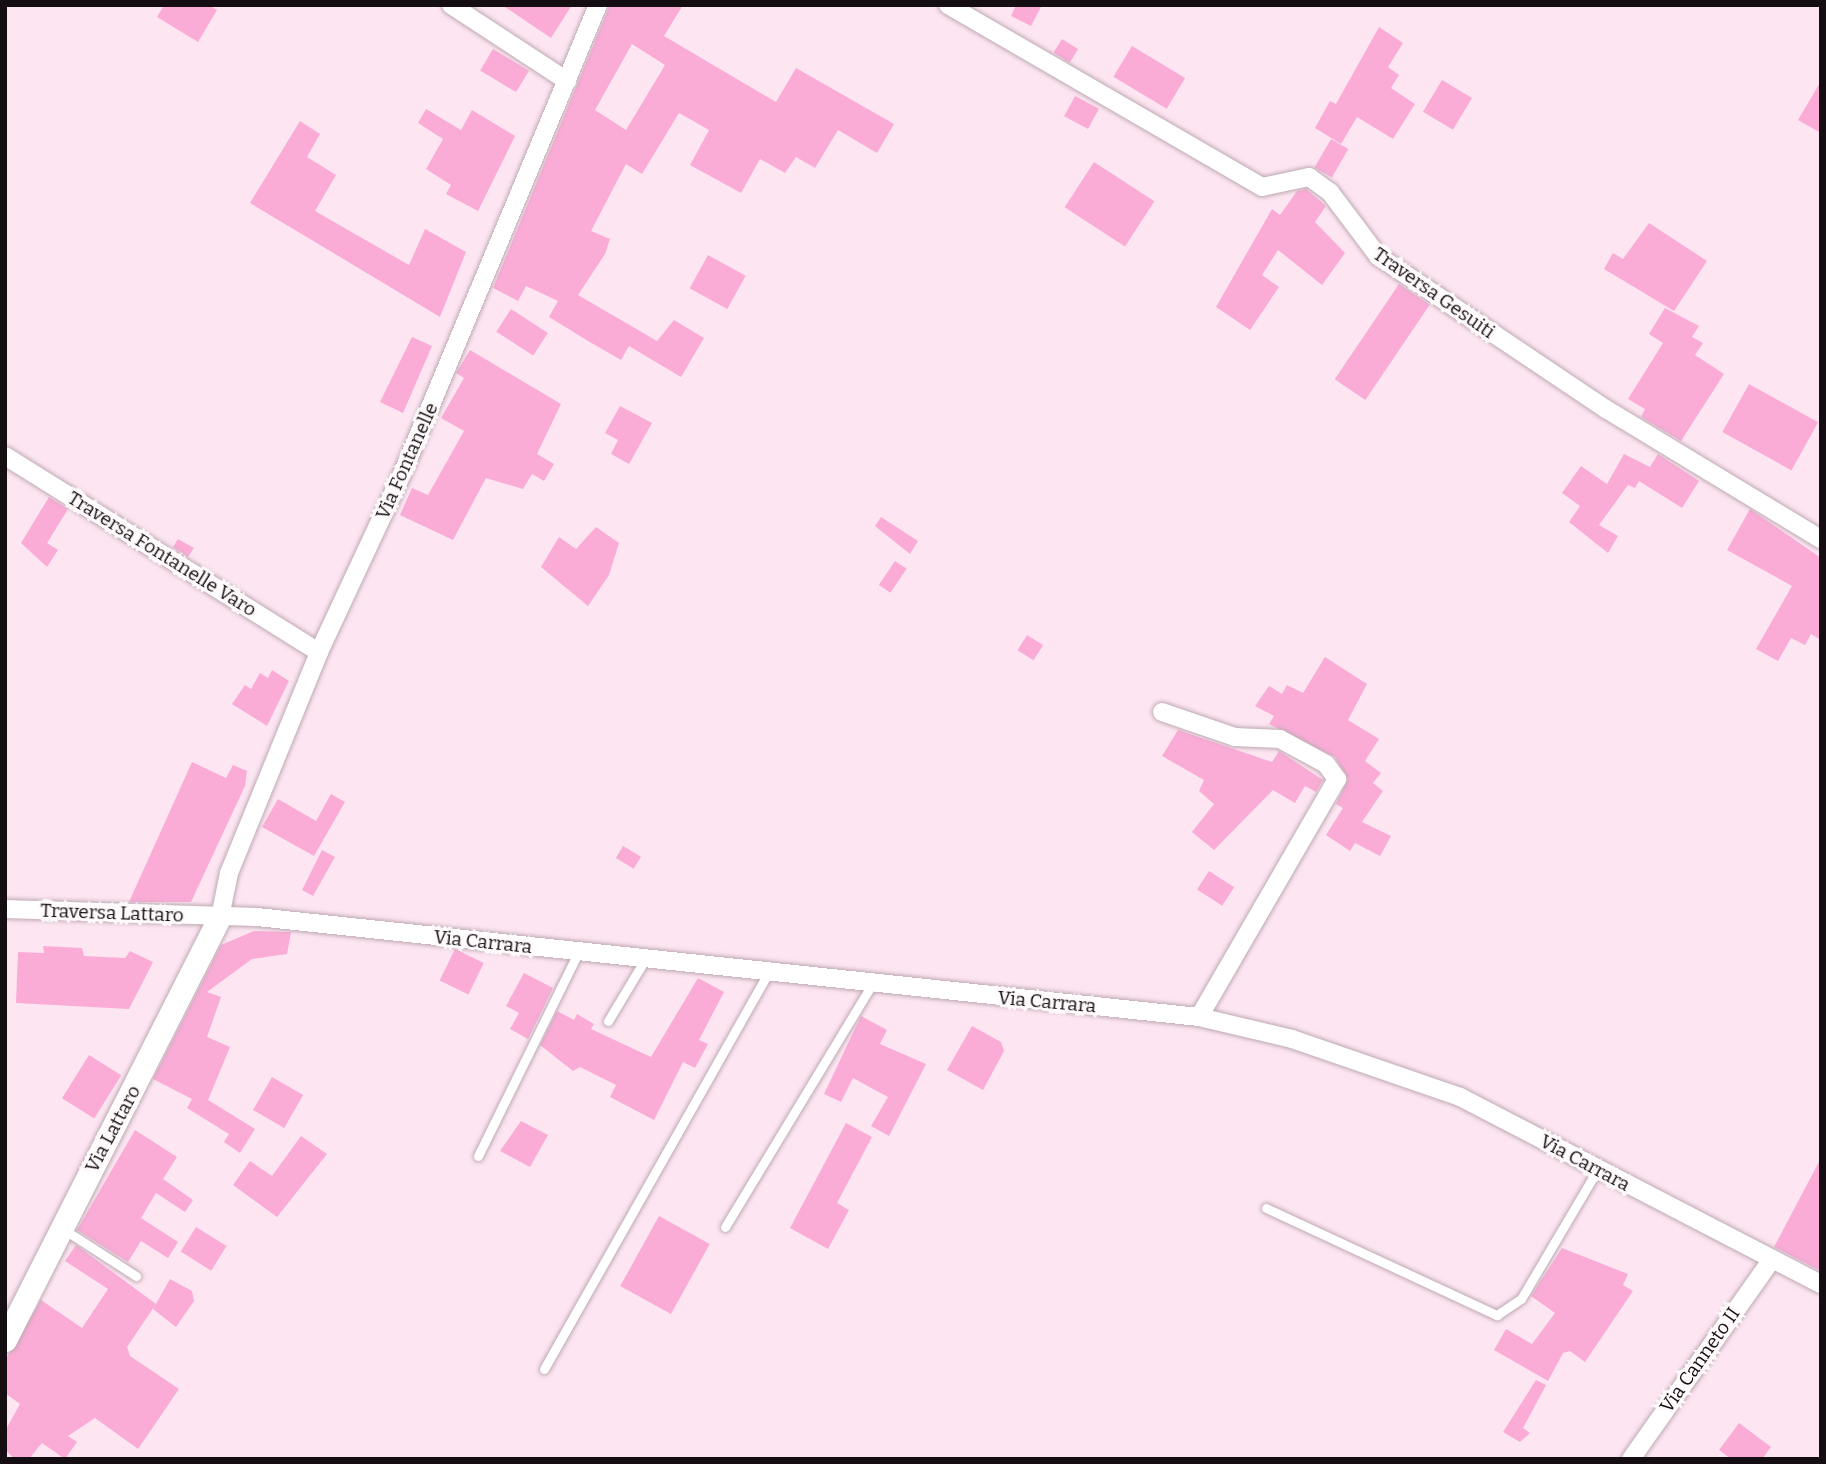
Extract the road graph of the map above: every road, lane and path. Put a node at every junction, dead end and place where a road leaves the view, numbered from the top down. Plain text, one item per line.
1 (451, 5) edge
2 (598, 5) edge
3 (948, 5) edge
4 (567, 81) junction
5 (5, 456) edge
6 (1821, 539) edge
7 (320, 652) junction
8 (1162, 712) dead end
9 (5, 909) edge
10 (220, 917) junction
11 (578, 953) junction
12 (644, 961) junction
13 (767, 975) junction
14 (871, 986) junction
15 (1199, 1017) junction
16 (608, 1021) dead end
17 (478, 1156) dead end
18 (1598, 1169) junction
19 (1266, 1208) dead end
20 (724, 1227) dead end
21 (61, 1228) junction
22 (1770, 1262) junction
23 (136, 1276) dead end
24 (1821, 1284) edge
25 (5, 1340) edge
26 (544, 1368) dead end
27 (1631, 1459) edge

1 - 4 street
2 - 4 street, Via Fontanelle
3 - 6 street, Traversa Gesuiti
4 - 7 street, Via Fontanelle
5 - 7 street, Traversa Fontanelle Varo
7 - 10 street, Via Fontanelle
8 - 15 street
9 - 10 street, Traversa Lattaro
10 - 11 street, Via Carrara
10 - 21 street, Via Lattaro
11 - 12 street, Via Carrara
11 - 17 lane
12 - 13 street, Via Carrara
12 - 16 lane
13 - 14 street, Via Carrara
13 - 26 lane
14 - 15 street, Via Carrara
14 - 20 lane
15 - 18 street, Via Carrara
18 - 19 lane
18 - 22 street, Via Carrara
21 - 23 lane
21 - 25 street, Via Lattaro
22 - 24 street, Via Carrara
22 - 27 street, Via Canneto II

